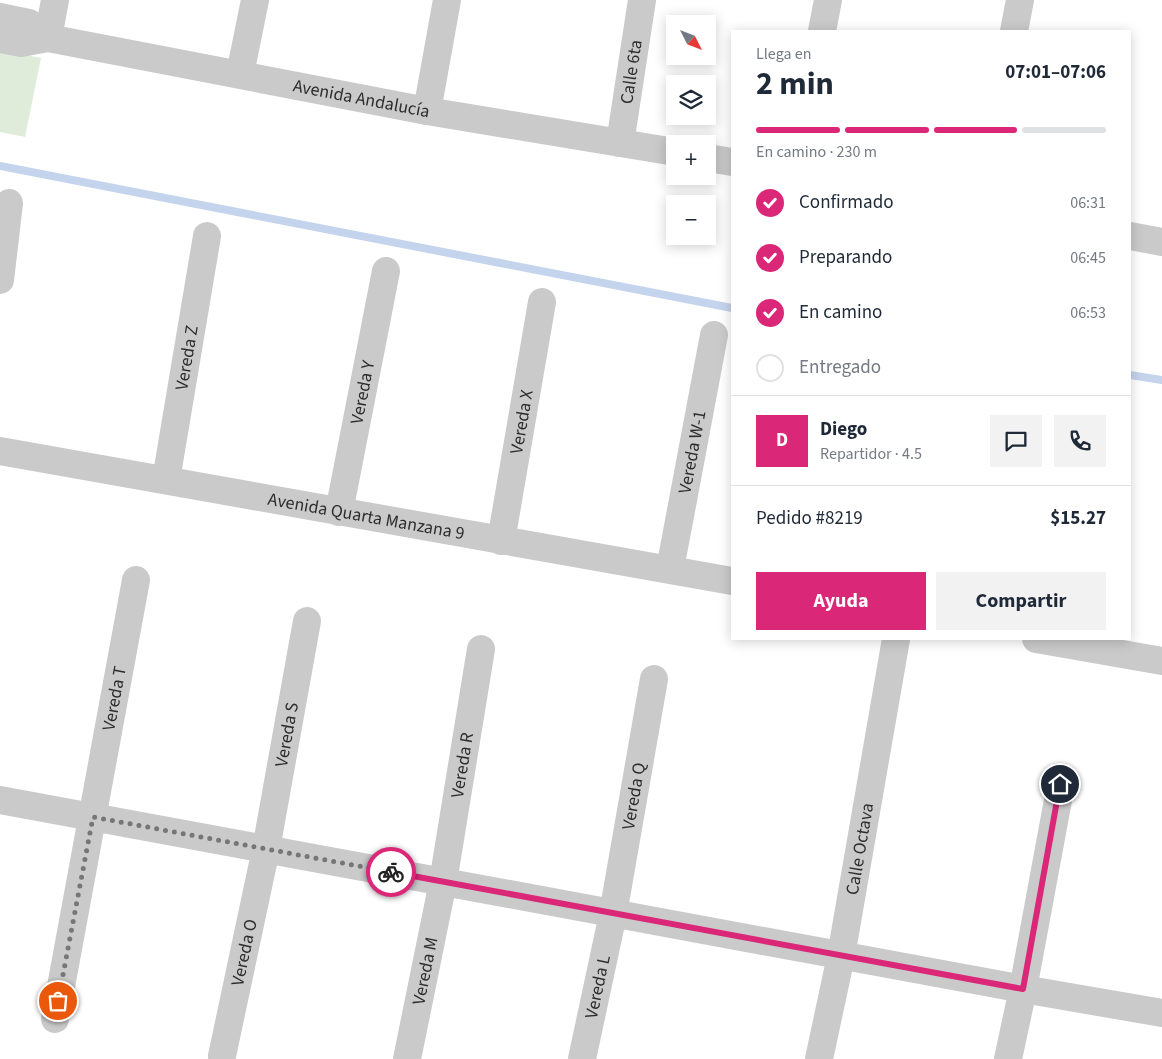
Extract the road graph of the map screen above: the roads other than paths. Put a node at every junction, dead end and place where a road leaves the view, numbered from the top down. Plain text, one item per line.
1 (55, 0) edge
2 (255, 0) edge
3 (447, 0) edge
4 (642, 0) edge
5 (828, 0) edge
6 (1020, 0) edge
7 (0, 17) edge
8 (822, 30) edge
9 (1014, 30) edge
10 (48, 38) junction
11 (0, 39) edge
12 (240, 74) junction
13 (427, 111) junction
14 (620, 143) junction
15 (666, 151) edge
16 (716, 159) edge
17 (731, 162) edge
18 (9, 203) dead end
19 (207, 236) dead end
20 (1131, 236) edge
21 (1162, 242) edge
22 (386, 272) dead end
23 (0, 280) edge
24 (542, 302) dead end
25 (714, 336) dead end
26 (0, 451) edge
27 (166, 480) junction
28 (339, 512) junction
29 (501, 541) junction
30 (670, 569) junction
31 (136, 580) dead end
32 (731, 581) edge
33 (307, 621) dead end
34 (896, 640) edge
35 (1048, 640) edge
36 (1084, 643) edge
37 (481, 649) dead end
38 (1162, 661) edge
39 (654, 680) dead end
40 (1060, 784) dead end
41 (0, 800) edge
42 (93, 817) junction
43 (266, 849) junction
44 (443, 882) junction
45 (614, 914) junction
46 (841, 956) junction
47 (1023, 989) junction
48 (1162, 1013) edge
49 (55, 1019) dead end
50 (222, 1056) dead end
51 (407, 1059) edge
52 (582, 1059) edge
53 (820, 1059) edge
54 (1008, 1059) edge

1 - 10 street
2 - 12 street
3 - 13 street
4 - 14 street, Calle 6ta
5 - 8 street
6 - 9 street
7 - 10 street, Avenida Andalucía
10 - 11 street, Avenida Andalucía
10 - 12 street, Avenida Andalucía
12 - 13 street, Avenida Andalucía
13 - 14 street, Avenida Andalucía
14 - 15 street, Avenida Andalucía
16 - 17 street
18 - 23 street
19 - 27 street, Vereda Z
20 - 21 street
22 - 28 street, Vereda Y
24 - 29 street, Vereda X
25 - 30 street, Vereda W-1
26 - 27 street, Avenida Quarta Manzana 9
27 - 28 street, Avenida Quarta Manzana 9
28 - 29 street, Avenida Quarta Manzana 9
29 - 30 street, Avenida Quarta Manzana 9
30 - 32 street, Avenida Quarta Manzana 9
31 - 42 street, Vereda T
33 - 43 street, Vereda S
34 - 46 street, Calle Octava
35 - 36 street
36 - 38 street
37 - 44 street, Vereda R
39 - 45 street, Vereda Q
40 - 47 street
41 - 42 street
42 - 43 street
42 - 49 street
43 - 44 street
43 - 50 street, Vereda O
44 - 45 street
44 - 51 street, Vereda M
45 - 46 street
45 - 52 street, Vereda L
46 - 47 street
46 - 53 street, Calle Octava
47 - 48 street
47 - 54 street

